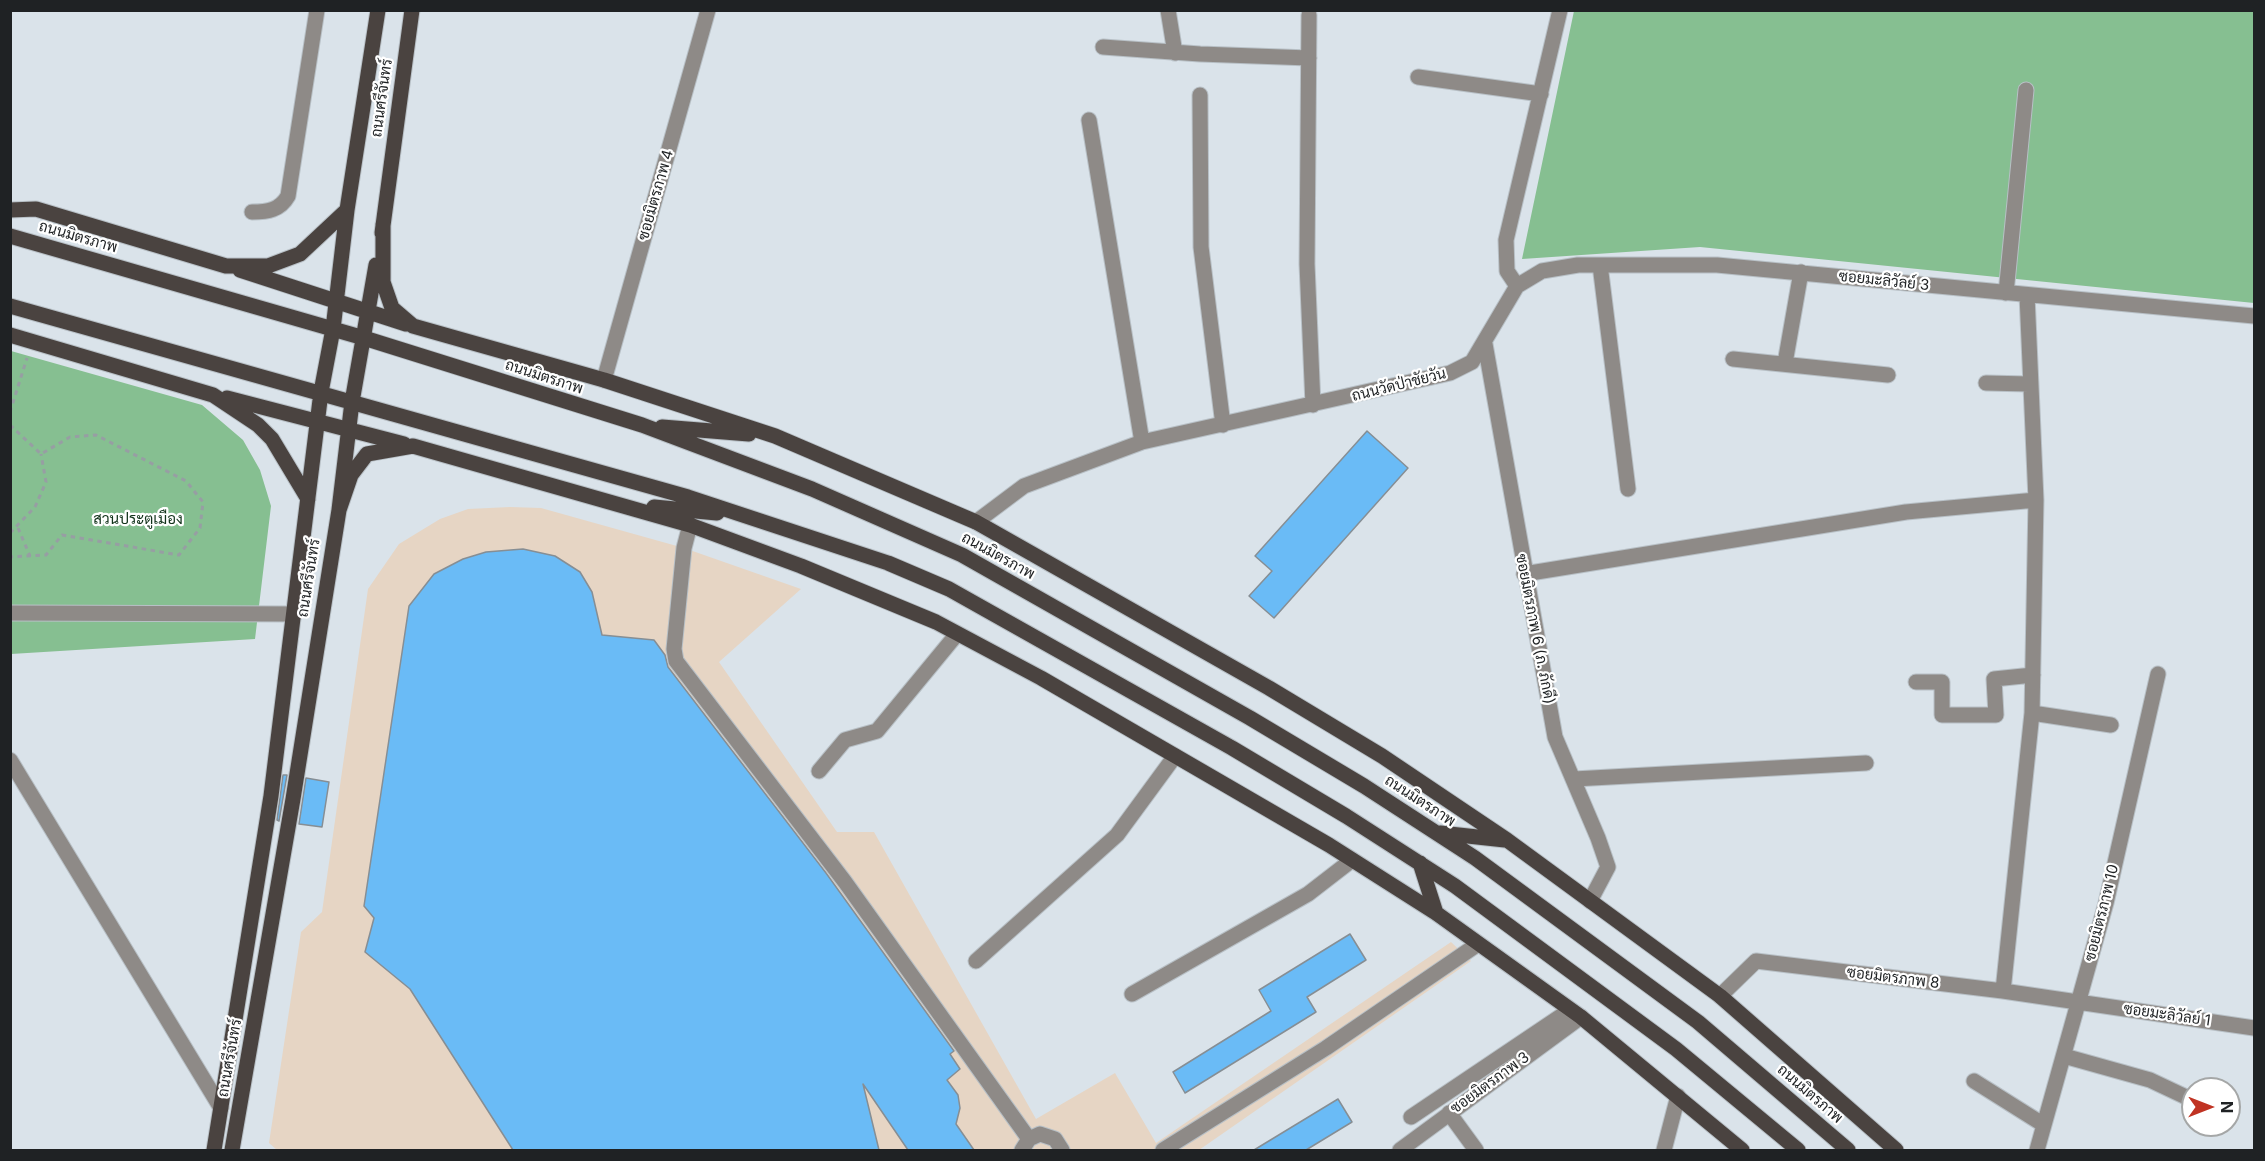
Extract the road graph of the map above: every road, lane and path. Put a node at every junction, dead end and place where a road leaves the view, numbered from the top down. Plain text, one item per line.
1 (316, 10) edge
2 (378, 10) edge
3 (412, 10) edge
4 (708, 10) edge
5 (1168, 10) edge
6 (1560, 10) edge
7 (1309, 15) dead end
8 (1103, 47) dead end
9 (1175, 53) junction
10 (1309, 58) junction
11 (1418, 77) dead end
12 (2026, 90) dead end
13 (1541, 94) junction
14 (1200, 96) dead end
15 (1089, 120) dead end
16 (10, 202) edge
17 (36, 209) junction
18 (10, 210) edge
19 (347, 210) junction
20 (252, 212) dead end
21 (383, 224) junction
22 (10, 236) edge
23 (1600, 265) junction
24 (226, 266) junction
25 (1801, 272) junction
26 (1517, 286) junction
27 (2006, 293) junction
28 (2027, 295) junction
29 (337, 301) junction
30 (10, 306) edge
31 (368, 311) junction
32 (2254, 316) edge
33 (413, 326) junction
34 (333, 329) junction
35 (10, 335) edge
36 (364, 338) junction
37 (1485, 344) junction
38 (27, 356) dead end
39 (1732, 359) dead end
40 (1785, 363) junction
41 (1888, 375) dead end
42 (604, 380) junction
43 (1986, 383) dead end
44 (2030, 384) junction
45 (321, 392) junction
46 (213, 395) junction
47 (352, 402) junction
48 (1313, 405) junction
49 (10, 412) edge
50 (318, 422) junction
51 (10, 424) edge
52 (642, 425) junction
53 (1223, 425) junction
54 (348, 430) junction
55 (775, 436) junction
56 (1142, 442) junction
57 (413, 446) junction
58 (41, 454) junction
59 (1628, 489) dead end
60 (308, 499) junction
61 (2036, 500) junction
62 (617, 504) junction
63 (339, 510) junction
64 (744, 516) junction
65 (976, 522) junction
66 (690, 525) junction
67 (18, 528) junction
68 (10, 533) edge
69 (30, 556) junction
70 (10, 557) edge
71 (1524, 574) junction
72 (10, 613) edge
73 (295, 614) junction
74 (957, 634) junction
75 (2158, 674) dead end
76 (2033, 675) junction
77 (1916, 682) dead end
78 (2032, 712) junction
79 (2111, 724) dead end
80 (1175, 756) junction
81 (10, 760) edge
82 (1866, 763) dead end
83 (819, 771) dead end
84 (1574, 779) junction
85 (1437, 833) junction
86 (1507, 840) junction
87 (1352, 861) junction
88 (1420, 863) junction
89 (1590, 901) junction
90 (1436, 913) junction
91 (1478, 944) junction
92 (976, 961) dead end
93 (2003, 991) junction
94 (1132, 994) dead end
95 (1720, 996) junction
96 (2079, 1002) junction
97 (1575, 1013) junction
98 (2254, 1028) edge
99 (2064, 1056) junction
100 (1974, 1081) dead end
101 (2181, 1095) edge
102 (1678, 1096) junction
103 (221, 1108) junction
104 (1449, 1113) junction
105 (1411, 1117) dead end
106 (2044, 1125) junction
107 (1025, 1145) edge
108 (213, 1150) edge
109 (232, 1150) edge
110 (1062, 1150) edge
111 (1163, 1150) edge
112 (1401, 1150) edge
113 (1476, 1150) edge
114 (1664, 1150) edge
115 (1742, 1150) edge
116 (1798, 1150) edge
117 (1848, 1150) edge
118 (1896, 1150) edge
119 (2037, 1150) edge

1 - 20 street
2 - 19 main road, ถนนศรีจันทร์
3 - 21 main road, ถนนศรีจันทร์
4 - 42 street, ซอยมิตรภาพ 4
5 - 9 street
6 - 13 street
7 - 10 street
8 - 9 street
9 - 10 street
10 - 48 street
11 - 13 street
12 - 27 street
13 - 26 street
14 - 53 street
15 - 56 street
16 - 17 main road, ถนนมิตรภาพ
17 - 18 main road
17 - 24 main road, ถนนมิตรภาพ
19 - 24 main road
19 - 29 main road, ถนนศรีจันทร์
21 - 31 main road, ถนนศรีจันทร์
21 - 33 main road
22 - 34 main road, ถนนมิตรภาพ
23 - 25 street, ซอยมะลิวัลย์ 3
23 - 26 street, ซอยมะลิวัลย์ 3
23 - 59 street
24 - 29 main road, ถนนมิตรภาพ
25 - 27 street, ซอยมะลิวัลย์ 3
25 - 40 street
26 - 37 street, ถนนวัดป่าชัยวัน
27 - 28 street, ซอยมะลิวัลย์ 3
28 - 32 street, ซอยมะลิวัลย์ 3
28 - 44 street
29 - 31 main road, ถนนมิตรภาพ
29 - 34 main road, ถนนศรีจันทร์
30 - 45 main road
31 - 33 main road, ถนนมิตรภาพ
31 - 36 main road, ถนนศรีจันทร์
33 - 42 main road, ถนนมิตรภาพ
34 - 36 main road, ถนนมิตรภาพ
34 - 45 main road, ถนนศรีจันทร์
35 - 46 main road
36 - 47 main road, ถนนศรีจันทร์
36 - 52 main road, ถนนมิตรภาพ
37 - 48 street, ถนนวัดป่าชัยวัน
37 - 71 street, ซอยมิตรภาพ 6 (ภ. ภักดี)
38 - 49 path
39 - 40 street
40 - 41 street
42 - 55 main road, ถนนมิตรภาพ
43 - 44 street
44 - 61 street
45 - 47 main road
45 - 50 main road, ถนนศรีจันทร์
46 - 50 main road
46 - 60 main road
47 - 54 main road, ถนนศรีจันทร์
47 - 64 main road
48 - 53 street, ถนนวัดป่าชัยวัน
50 - 54 main road
50 - 60 main road, ถนนศรีจันทร์
51 - 58 path
52 - 55 main road
52 - 85 main road, ถนนมิตรภาพ
53 - 56 street, ถนนวัดป่าชัยวัน
54 - 57 main road
54 - 63 main road, ถนนศรีจันทร์
55 - 65 main road, ถนนมิตรภาพ
56 - 65 street, ถนนวัดป่าชัยวัน
57 - 62 main road
57 - 63 main road
58 - 67 path
58 - 69 path
60 - 73 main road, ถนนศรีจันทร์
61 - 71 street
61 - 76 street
62 - 64 main road
62 - 66 main road
63 - 109 main road, ถนนศรีจันทร์
64 - 88 main road
65 - 86 main road, ถนนมิตรภาพ
66 - 74 main road
66 - 107 street
67 - 68 path
67 - 69 path
69 - 70 path
71 - 84 street, ซอยมิตรภาพ 6 (ภ. ภักดี)
72 - 73 street
73 - 103 main road, ถนนศรีจันทร์
74 - 80 main road
74 - 83 street
75 - 96 street, ซอยมิตรภาพ 10
76 - 77 street
76 - 78 street
78 - 79 street
78 - 93 street
80 - 87 main road
80 - 92 street
81 - 103 street
82 - 84 street
84 - 89 street, ซอยมิตรภาพ 6 (ภ. ภักดี)
85 - 86 main road
85 - 117 main road, ถนนมิตรภาพ
86 - 89 main road, ถนนมิตรภาพ
87 - 90 main road
87 - 94 street
88 - 90 main road
88 - 116 main road
89 - 95 main road, ถนนมิตรภาพ
90 - 91 main road
91 - 97 main road
91 - 111 street
93 - 95 street, ซอยมิตรภาพ 8
93 - 96 street, ซอยมิตรภาพ 8
95 - 118 main road, ถนนมิตรภาพ
96 - 98 street, ซอยมะลิวัลย์ 1
96 - 99 street, ซอยมิตรภาพ 10
97 - 102 main road
97 - 104 street, ซอยมิตรภาพ 3
97 - 105 street
99 - 101 street
99 - 106 street, ซอยมิตรภาพ 10
100 - 106 street
102 - 114 street
102 - 115 main road
103 - 108 main road, ถนนศรีจันทร์
104 - 112 street, ซอยมิตรภาพ 3
104 - 113 street
106 - 119 street, ซอยมิตรภาพ 10
107 - 110 street

